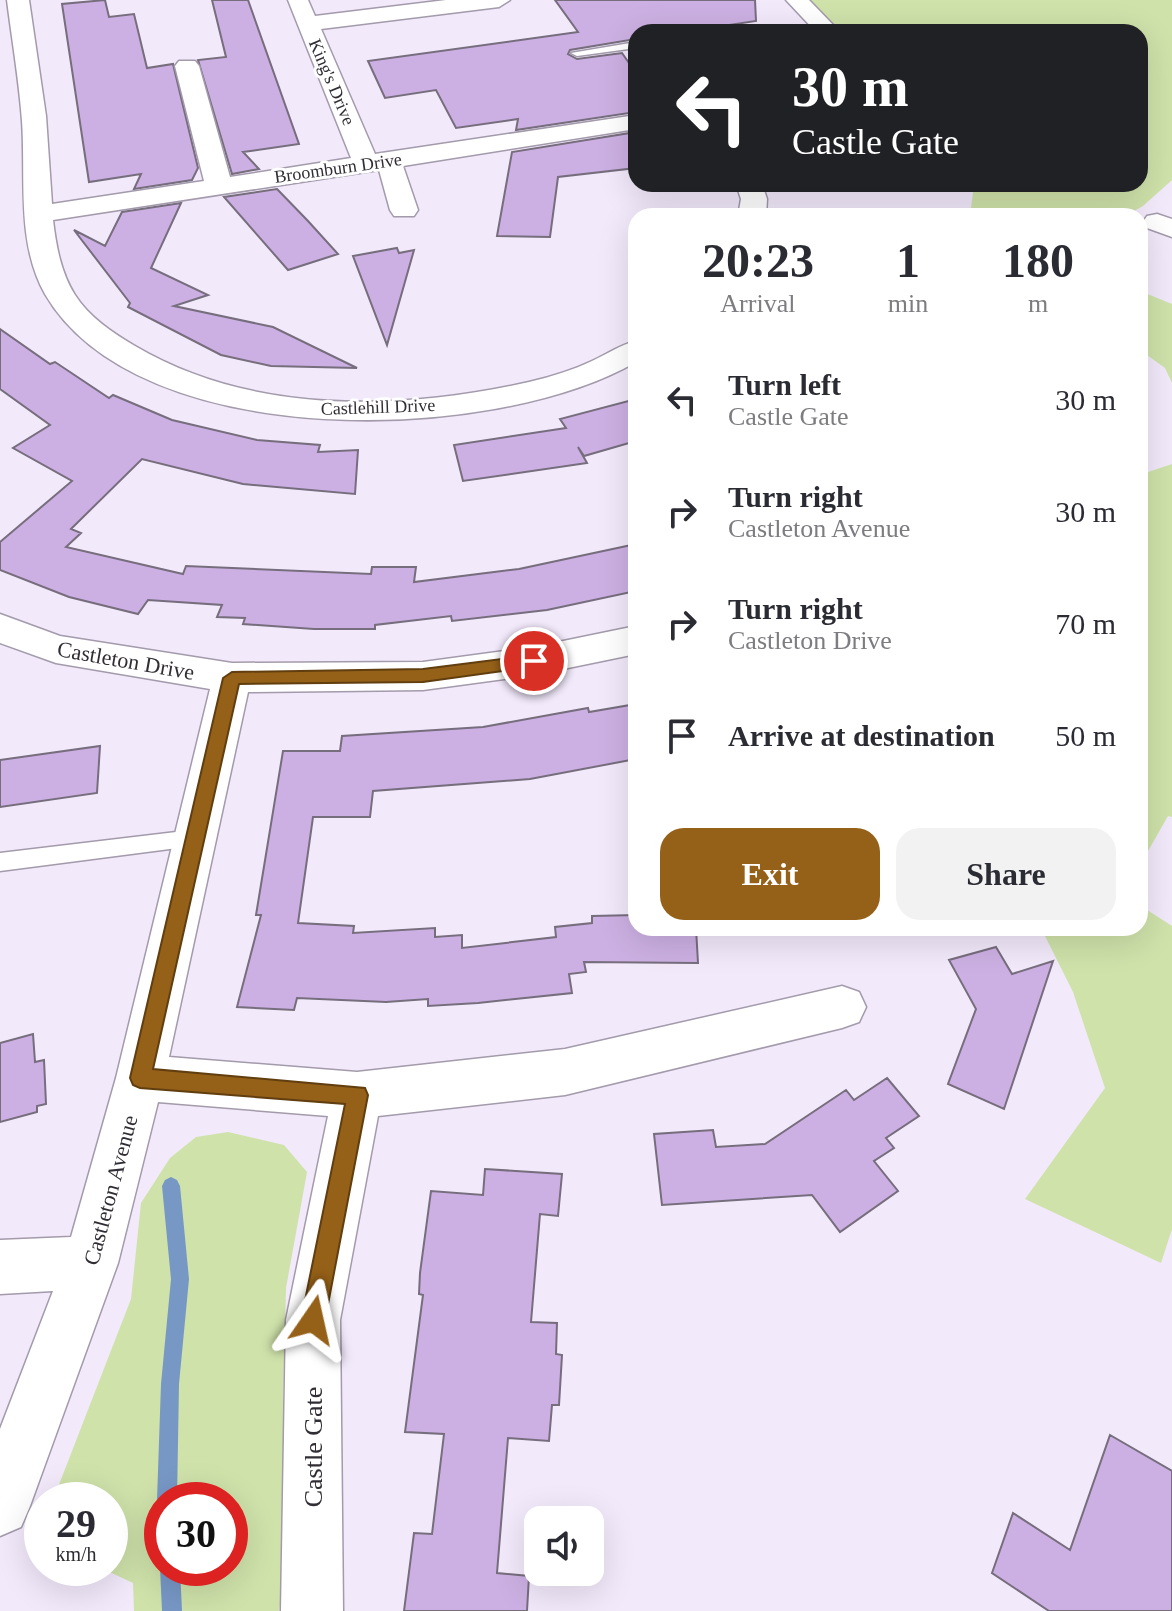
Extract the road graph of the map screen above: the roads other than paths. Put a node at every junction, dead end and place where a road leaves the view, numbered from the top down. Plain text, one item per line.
1 (18, 0) edge
2 (298, 0) edge
3 (499, 0) edge
4 (798, 0) edge
5 (308, 24) junction
6 (821, 24) edge
7 (628, 46) edge
8 (577, 53) dead end
9 (187, 66) dead end
10 (628, 123) edge
11 (377, 162) junction
12 (219, 186) junction
13 (404, 210) dead end
14 (40, 214) junction
15 (628, 354) edge
16 (0, 628) edge
17 (628, 642) edge
18 (232, 678) junction
19 (193, 838) junction
20 (0, 862) edge
21 (842, 1007) dead end
22 (140, 1078) junction
23 (357, 1095) junction
24 (91, 1263) junction
25 (0, 1267) edge
26 (0, 1506) edge
27 (312, 1611) edge

1 - 14 street, Castlehill Drive
2 - 5 street, King's Drive
3 - 5 street
4 - 6 street
5 - 11 street, King's Drive
7 - 8 lane
9 - 12 street
10 - 11 street, Broomburn Drive
11 - 12 street, Broomburn Drive
11 - 13 street, King's Drive
12 - 14 street, Broomburn Drive
14 - 15 street, Castlehill Drive
16 - 18 street, Castleton Drive
17 - 18 street, Castleton Drive
18 - 19 street, Castleton Avenue
19 - 20 lane
19 - 22 street, Castleton Avenue
21 - 23 street
22 - 23 street
22 - 24 street, Castleton Avenue
23 - 27 street, Castle Gate
24 - 25 street
24 - 26 street, Castleton Avenue

